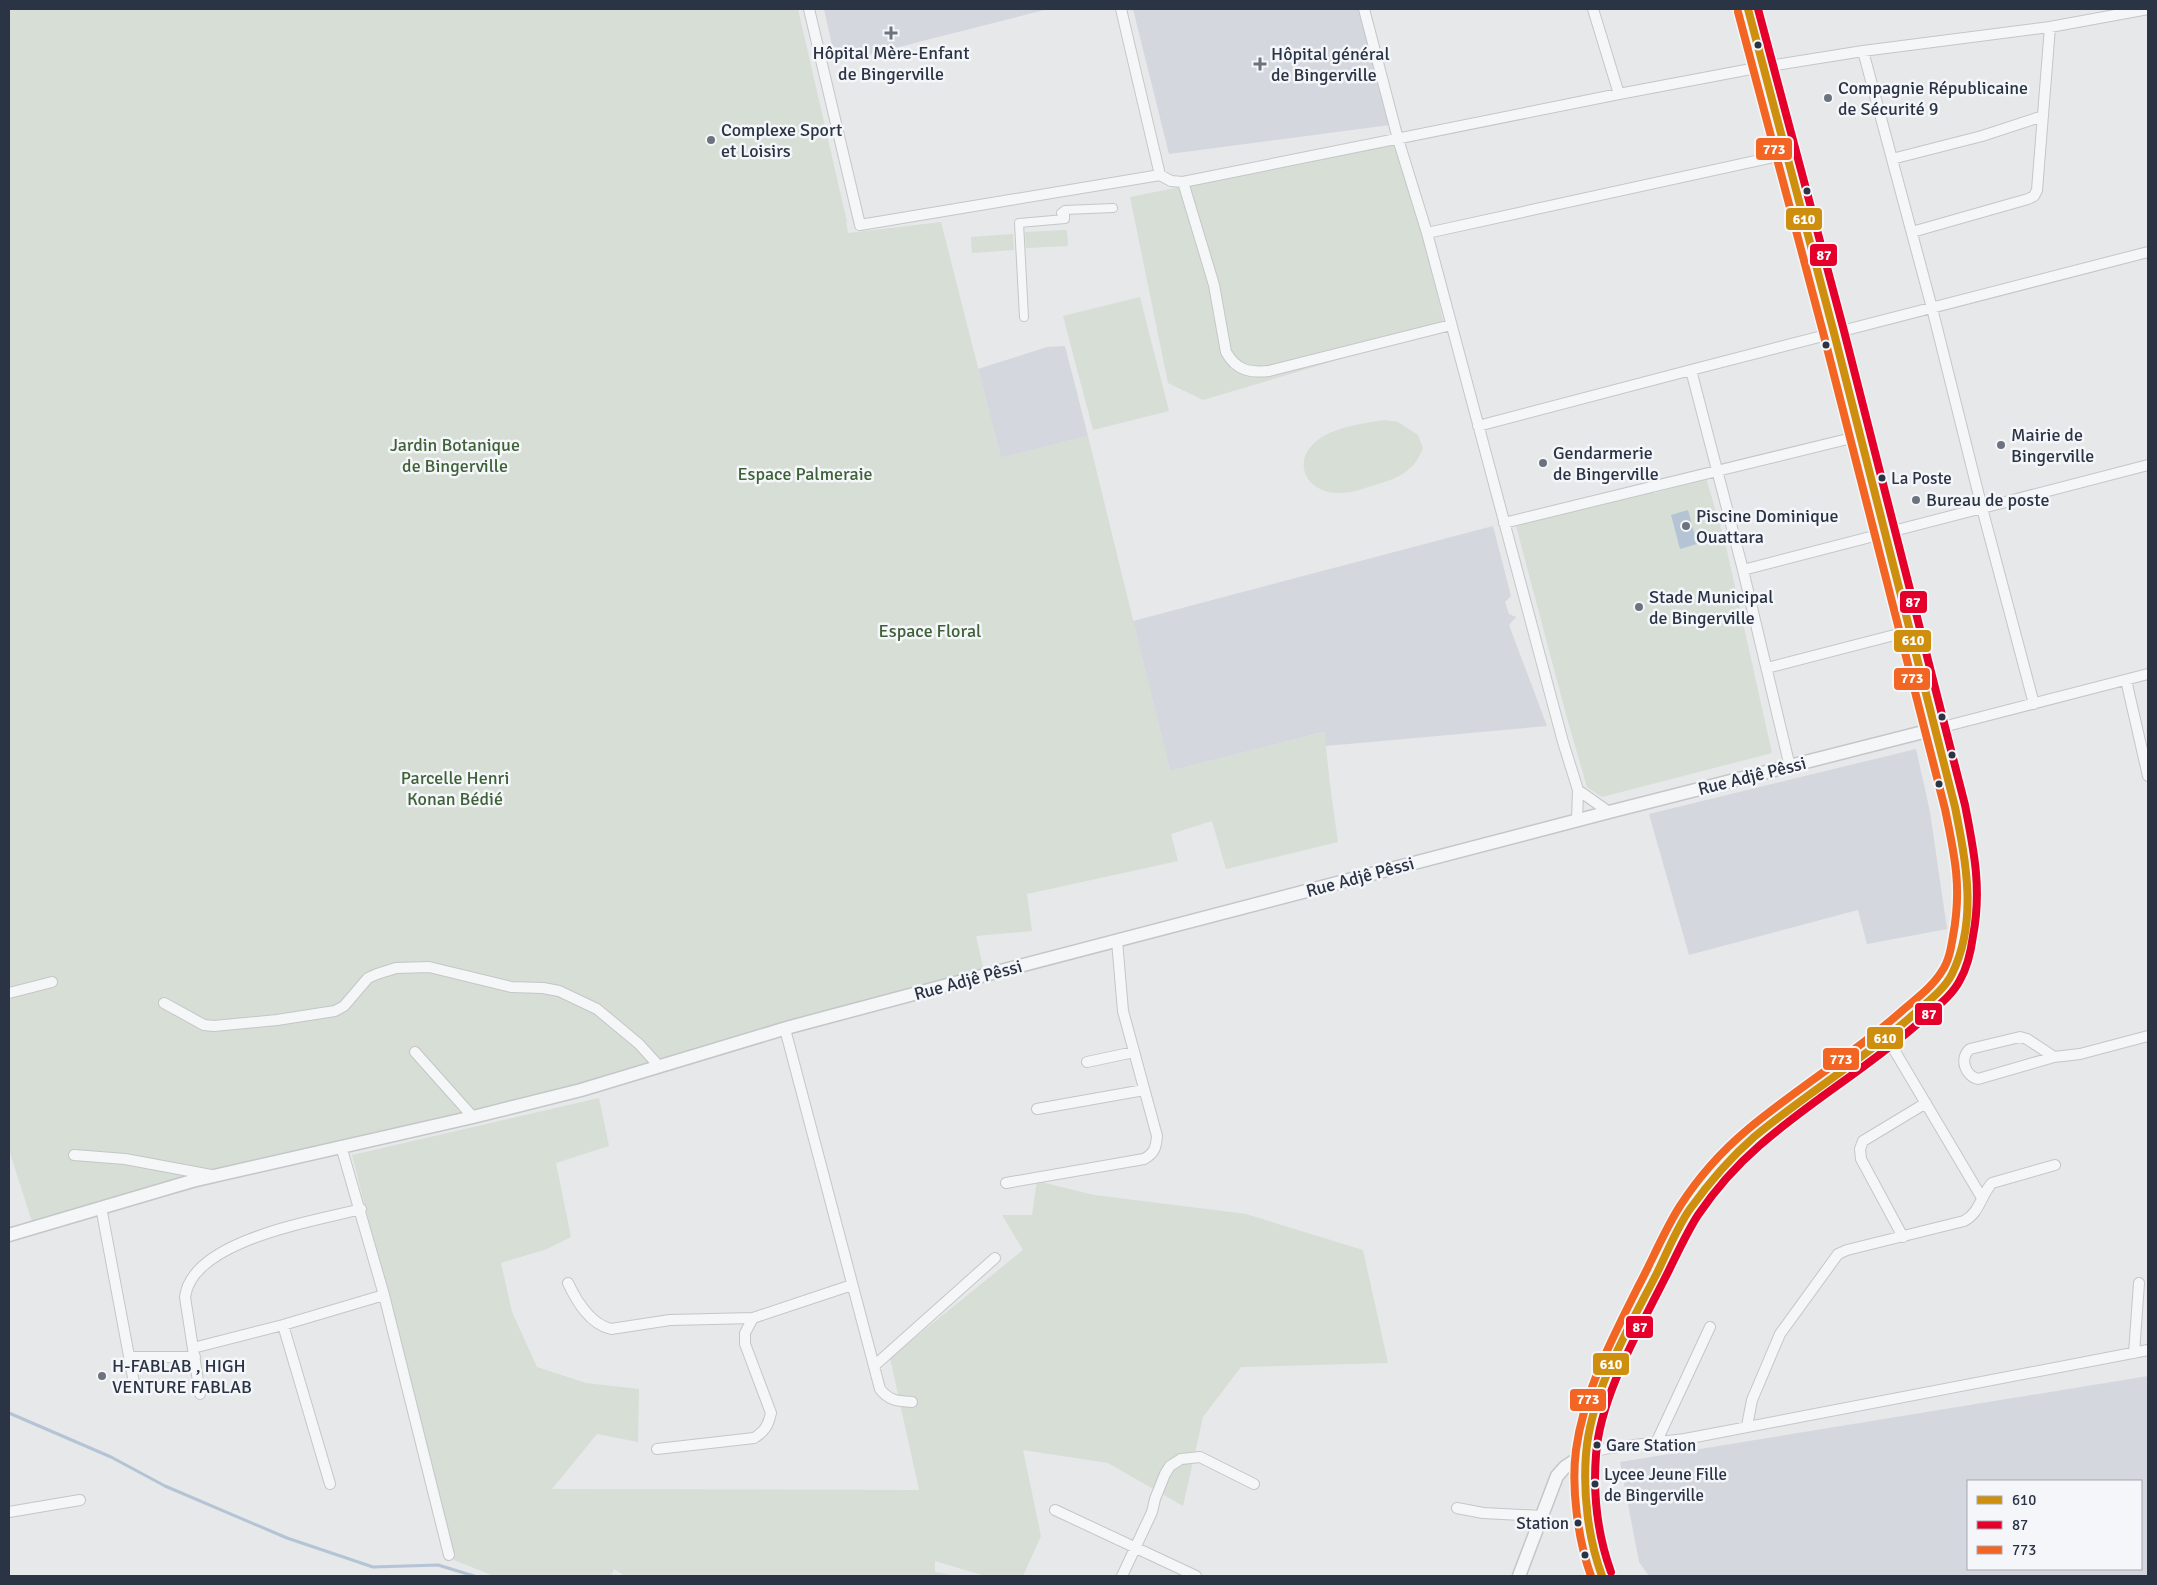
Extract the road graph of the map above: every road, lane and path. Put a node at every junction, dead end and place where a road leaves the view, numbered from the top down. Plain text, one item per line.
1 (808, 9) edge
2 (1121, 9) edge
3 (1364, 9) edge
4 (1593, 9) edge
5 (1748, 9) edge
6 (2148, 9) edge
7 (2050, 27) junction
8 (1863, 51) junction
9 (1763, 67) junction
10 (1619, 94) junction
11 (2043, 116) junction
12 (1398, 139) junction
13 (1787, 154) junction
14 (1892, 160) junction
15 (1160, 175) junction
16 (1183, 182) junction
17 (1113, 208) dead end
18 (1912, 232) junction
19 (1427, 233) junction
20 (2148, 252) edge
21 (1932, 308) junction
22 (1024, 317) dead end
23 (1451, 325) junction
24 (1834, 333) junction
25 (1691, 370) junction
26 (1478, 426) junction
27 (1860, 436) junction
28 (2148, 465) edge
29 (1717, 470) junction
30 (1982, 508) junction
31 (1504, 523) junction
32 (1885, 534) junction
33 (1743, 570) junction
34 (1910, 630) junction
35 (1767, 668) junction
36 (2148, 674) edge
37 (2126, 680) junction
38 (2034, 704) junction
39 (1936, 730) junction
40 (1790, 767) junction
41 (2148, 776) edge
42 (1578, 790) junction
43 (1609, 812) junction
44 (1577, 821) junction
45 (1117, 940) junction
46 (52, 982) dead end
47 (9, 993) edge
48 (164, 1003) dead end
49 (785, 1029) junction
50 (2148, 1036) edge
51 (1887, 1038) junction
52 (415, 1052) dead end
53 (1134, 1052) junction
54 (2054, 1057) junction
55 (1087, 1062) dead end
56 (659, 1066) junction
57 (1144, 1090) junction
58 (1926, 1103) junction
59 (1037, 1109) dead end
60 (473, 1117) junction
61 (341, 1146) junction
62 (74, 1155) dead end
63 (2055, 1165) dead end
64 (214, 1176) junction
65 (1006, 1184) dead end
66 (1982, 1198) junction
67 (101, 1207) junction
68 (361, 1209) junction
69 (9, 1236) edge
70 (1903, 1237) junction
71 (994, 1258) dead end
72 (568, 1284) dead end
73 (2139, 1284) dead end
74 (852, 1285) junction
75 (384, 1295) junction
76 (754, 1318) junction
77 (284, 1324) junction
78 (1710, 1327) dead end
79 (2148, 1350) edge
80 (194, 1352) junction
81 (2134, 1353) junction
82 (130, 1357) junction
83 (874, 1366) junction
84 (135, 1388) dead end
85 (200, 1394) dead end
86 (912, 1402) dead end
87 (1747, 1426) junction
88 (1656, 1443) junction
89 (657, 1449) dead end
90 (1586, 1453) junction
91 (330, 1484) dead end
92 (1254, 1484) dead end
93 (80, 1500) dead end
94 (1458, 1508) dead end
95 (1055, 1510) dead end
96 (9, 1512) edge
97 (1543, 1516) junction
98 (1135, 1548) junction
99 (449, 1556) dead end
100 (1122, 1576) edge
101 (1196, 1576) edge
102 (1519, 1576) edge
103 (1602, 1576) edge

1 - 15 street
2 - 15 street
3 - 12 street
4 - 10 street
5 - 9 main road
6 - 7 street
7 - 8 street
7 - 11 street
8 - 9 street
8 - 14 street
9 - 10 street
9 - 13 main road
10 - 12 street
11 - 14 street
11 - 18 street
12 - 16 street
12 - 19 street
13 - 19 street
13 - 24 main road
14 - 18 street
15 - 16 street
16 - 23 street
17 - 22 street
18 - 21 street
19 - 23 street
20 - 21 street
21 - 24 street
21 - 30 street
23 - 26 street
24 - 25 street
24 - 27 main road
25 - 26 street
25 - 29 street
26 - 31 street
27 - 29 street
27 - 32 main road
28 - 30 street
29 - 31 street
29 - 33 street
30 - 32 street
30 - 38 street
31 - 42 street
32 - 33 street
32 - 34 main road
33 - 35 street
34 - 35 street
34 - 39 main road
35 - 40 street
36 - 37 street
37 - 38 street
37 - 41 street
38 - 39 street
39 - 40 street, Rue Adjê Pêssi
39 - 51 main road
40 - 43 street, Rue Adjê Pêssi
42 - 43 street
42 - 44 street
43 - 44 street, Rue Adjê Pêssi
44 - 45 street, Rue Adjê Pêssi
45 - 49 street, Rue Adjê Pêssi
45 - 53 street
46 - 47 street
48 - 56 street
49 - 56 street, Rue Adjê Pêssi
49 - 74 street
50 - 54 street
51 - 58 street
51 - 90 main road
52 - 60 street
53 - 55 street
53 - 57 street
54 - 54 street
56 - 60 street, Rue Adjê Pêssi
57 - 59 street
57 - 65 street
58 - 66 street
58 - 70 street
60 - 61 street, Rue Adjê Pêssi
61 - 64 street, Rue Adjê Pêssi
61 - 68 street
62 - 64 street
63 - 66 street
64 - 67 street, Rue Adjê Pêssi
66 - 70 street
67 - 69 street, Rue Adjê Pêssi
67 - 82 street
68 - 75 street
68 - 80 street
70 - 87 street
71 - 83 street
72 - 76 street
73 - 81 street
74 - 76 street
74 - 83 street
75 - 77 street
75 - 99 street
76 - 89 street
77 - 80 street
77 - 91 street
78 - 88 street
79 - 81 street
80 - 82 street
80 - 85 street
81 - 87 street
82 - 84 street
83 - 86 street
87 - 88 street
88 - 90 street
90 - 97 street
90 - 103 main road
92 - 98 street
93 - 96 street
94 - 97 street
95 - 98 street
97 - 102 street
98 - 100 street
98 - 101 street

